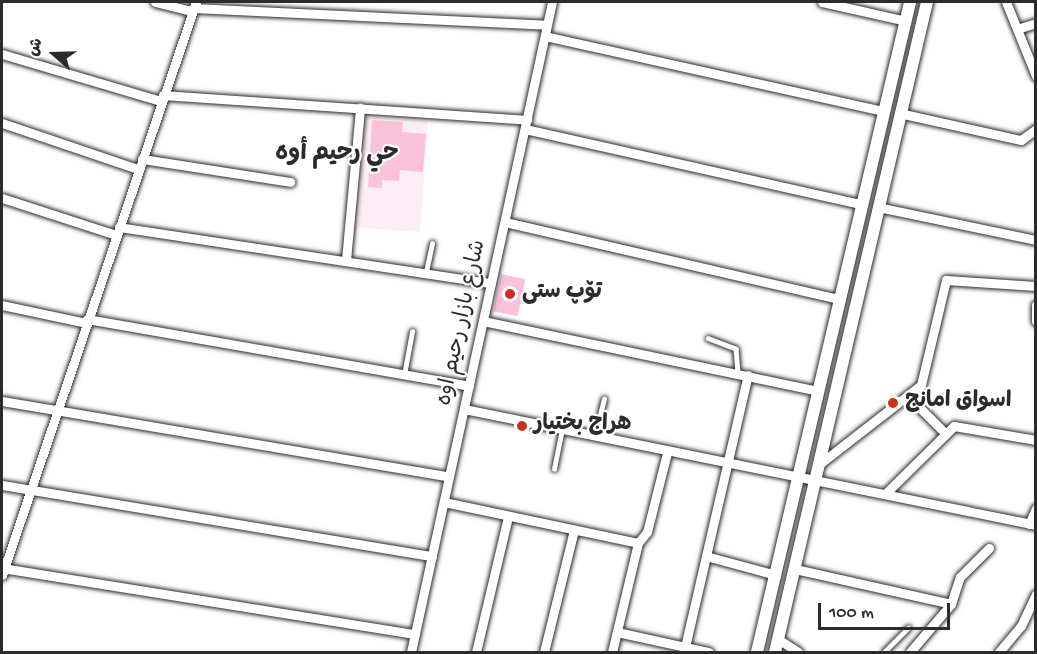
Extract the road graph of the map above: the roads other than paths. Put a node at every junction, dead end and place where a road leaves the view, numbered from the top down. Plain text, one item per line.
1 (155, 2) edge
2 (552, 2) edge
3 (822, 2) edge
4 (910, 2) edge
5 (927, 2) edge
6 (1006, 2) edge
7 (194, 7) edge
8 (906, 21) junction
9 (1035, 23) edge
10 (547, 25) junction
11 (1020, 28) junction
12 (545, 36) junction
13 (2, 54) edge
14 (1035, 76) edge
15 (162, 98) junction
16 (360, 108) junction
17 (884, 111) junction
18 (899, 113) junction
19 (2, 123) edge
20 (526, 125) junction
21 (1035, 129) edge
22 (142, 159) junction
23 (872, 164) junction
24 (886, 166) junction
25 (138, 169) junction
26 (290, 182) dead end
27 (2, 198) edge
28 (861, 204) junction
29 (878, 207) junction
30 (505, 222) junction
31 (117, 231) junction
32 (1035, 240) edge
33 (432, 244) dead end
34 (346, 260) junction
35 (426, 272) junction
36 (491, 283) junction
37 (1035, 286) edge
38 (839, 299) junction
39 (2, 305) edge
40 (1035, 305) edge
41 (86, 321) junction
42 (483, 321) junction
43 (1035, 321) edge
44 (412, 332) dead end
45 (708, 338) dead end
46 (738, 373) junction
47 (404, 375) junction
48 (748, 375) junction
49 (469, 386) junction
50 (818, 391) junction
51 (908, 396) junction
52 (604, 399) dead end
53 (2, 401) edge
54 (464, 409) junction
55 (58, 413) junction
56 (562, 429) junction
57 (944, 432) junction
58 (595, 435) junction
59 (1035, 440) edge
60 (667, 453) junction
61 (728, 463) junction
62 (817, 466) junction
63 (554, 469) dead end
64 (449, 477) junction
65 (798, 477) junction
66 (816, 480) junction
67 (2, 485) edge
68 (31, 492) junction
69 (887, 492) junction
70 (444, 502) junction
71 (1035, 508) edge
72 (508, 517) junction
73 (1032, 525) edge
74 (574, 530) junction
75 (638, 543) junction
76 (989, 548) dead end
77 (432, 556) junction
78 (706, 556) junction
79 (795, 569) junction
80 (2, 570) edge
81 (776, 575) junction
82 (1035, 594) edge
83 (951, 604) junction
84 (908, 628) dead end
85 (617, 632) junction
86 (415, 634) junction
87 (778, 639) junction
88 (685, 647) junction
89 (411, 651) edge
90 (698, 651) edge
91 (423, 652) edge
92 (476, 652) edge
93 (544, 652) edge
94 (612, 652) edge
95 (709, 652) edge
96 (757, 652) edge
97 (775, 652) edge
98 (798, 652) edge
99 (884, 652) edge
100 (910, 652) edge
101 (999, 652) edge

1 - 7 street
2 - 10 street, شارع بازار رحيم اوه
3 - 8 street
4 - 8 street
5 - 18 street
6 - 11 street
7 - 10 street
7 - 15 street
8 - 17 street
9 - 11 street
10 - 12 street, شارع بازار رحيم اوه
11 - 14 street
12 - 17 street
12 - 20 street, شارع بازار رحيم اوه
13 - 15 street
15 - 16 street
15 - 22 street
16 - 20 street
16 - 34 street
17 - 23 street
18 - 21 street
18 - 24 street
19 - 25 street
20 - 28 street
20 - 30 street, شارع بازار رحيم اوه
22 - 25 street
22 - 26 street
23 - 24 street
23 - 28 street
24 - 29 street
25 - 31 street
27 - 31 street
28 - 38 street
29 - 32 street
29 - 62 street
30 - 36 street, شارع بازار رحيم اوه
30 - 38 street
31 - 34 street
31 - 41 street
33 - 35 lane
34 - 35 street
35 - 36 street
36 - 42 street, شارع بازار رحيم اوه
37 - 51 street
38 - 50 street
39 - 41 street
40 - 43 street
41 - 47 street
41 - 55 street
42 - 46 street
42 - 49 street, شارع بازار رحيم اوه
44 - 47 lane
45 - 46 lane
46 - 48 street
47 - 49 street
48 - 50 street
48 - 61 street
49 - 54 street, شارع بازار رحيم اوه
50 - 65 street
51 - 57 street
51 - 62 street
52 - 58 lane
53 - 55 street
54 - 56 street
54 - 64 street, شارع بازار رحيم اوه
55 - 64 street
55 - 68 street
56 - 58 street
56 - 63 lane
57 - 59 street
57 - 69 street
58 - 60 street
60 - 61 street
60 - 75 street
61 - 65 street
61 - 78 street
62 - 66 street
64 - 70 street, شارع بازار رحيم اوه
65 - 66 street
65 - 81 street
66 - 69 street
66 - 79 street
67 - 68 street
68 - 77 street
68 - 80 street
69 - 73 street
70 - 72 street
70 - 77 street, شارع بازار رحيم اوه
71 - 73 street
72 - 74 street
72 - 92 street
74 - 75 street
74 - 93 street
75 - 85 street
76 - 83 street
77 - 86 street, شارع بازار رحيم اوه
78 - 81 street
78 - 88 street
79 - 83 street
79 - 87 street
80 - 86 street
81 - 96 street
82 - 101 street
83 - 100 street
84 - 99 lane
85 - 88 street
85 - 94 street
86 - 89 street, شارع بازار رحيم اوه
87 - 97 street
87 - 98 street
88 - 90 street
89 - 91 street
90 - 95 street

